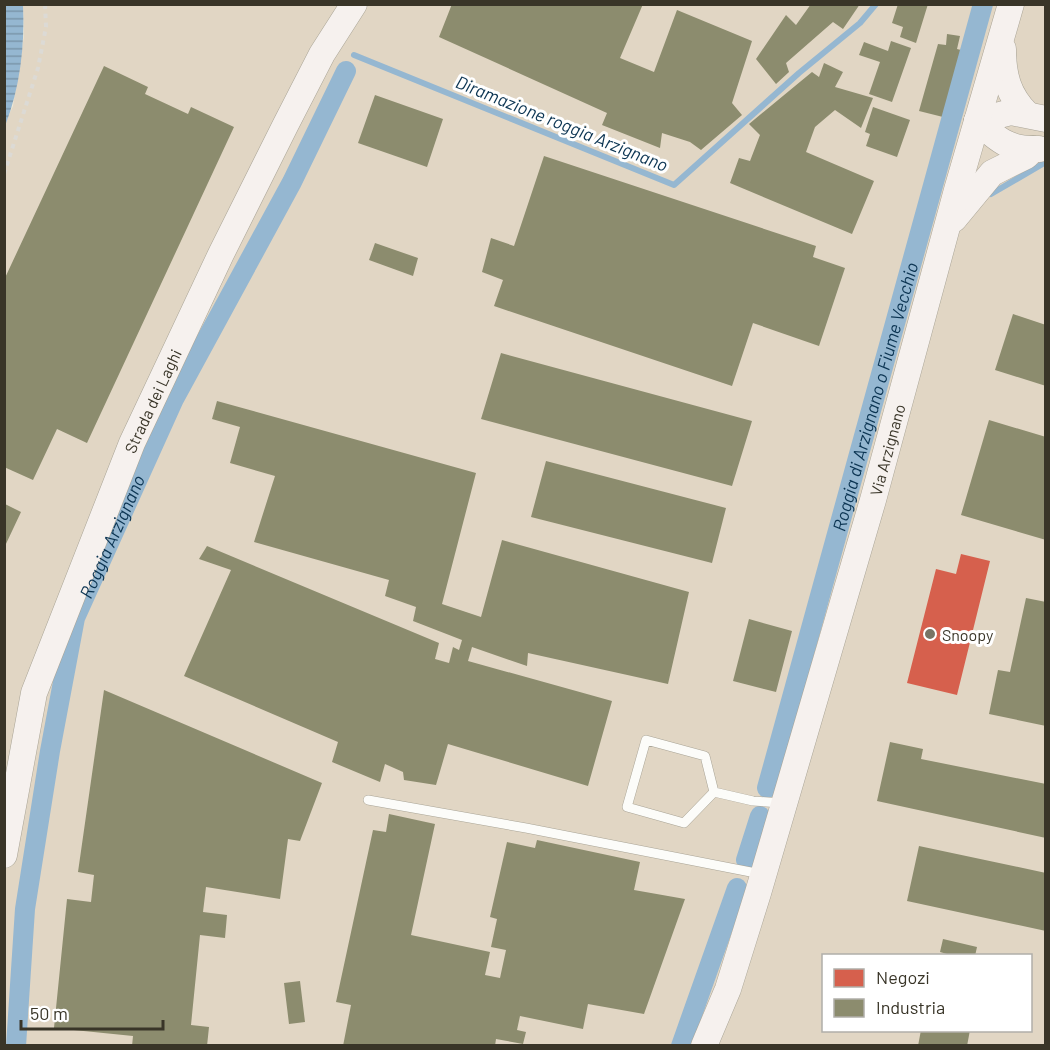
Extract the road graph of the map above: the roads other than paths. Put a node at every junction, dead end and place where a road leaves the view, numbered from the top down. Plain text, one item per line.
1 (354, 4) edge
2 (1011, 4) edge
3 (1003, 34) junction
4 (1036, 116) edge
5 (977, 121) junction
6 (1040, 149) edge
7 (946, 229) junction
8 (714, 792) junction
9 (368, 800) dead end
10 (784, 803) junction
11 (4, 855) edge
12 (761, 884) junction
13 (704, 1046) edge

1 - 11 street, Strada dei Laghi
2 - 3 street, Via Arzignano
3 - 4 street
3 - 5 street, Via Arzignano
4 - 5 street
5 - 6 street
5 - 7 street, Via Arzignano
6 - 7 street
7 - 10 street, Via Arzignano
8 - 8 lane
8 - 10 lane
9 - 12 lane
10 - 12 street, Via Arzignano
12 - 13 street, Via Arzignano

